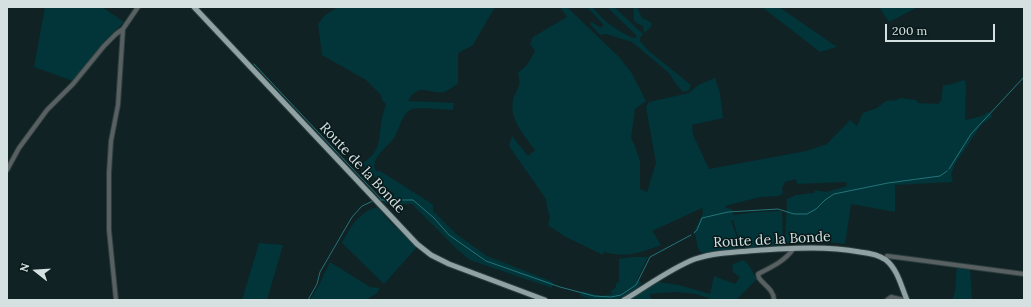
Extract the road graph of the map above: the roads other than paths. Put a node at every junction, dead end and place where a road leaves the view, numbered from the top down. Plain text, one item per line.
1 (138, 7) edge
2 (194, 7) edge
3 (123, 29) junction
4 (7, 170) edge
5 (794, 248) junction
6 (892, 257) junction
7 (885, 259) junction
8 (890, 264) junction
9 (1024, 274) edge
10 (116, 300) edge
11 (545, 300) edge
12 (624, 300) edge
13 (774, 300) edge
14 (887, 300) edge
15 (905, 300) edge

1 - 3 street
2 - 11 main road, Route de la Bonde
3 - 4 street
3 - 10 street
5 - 7 main road, Route de la Bonde
5 - 12 main road, Route de la Bonde
5 - 13 street
6 - 7 street
6 - 8 street
6 - 9 street
7 - 8 main road, Route de la Bonde
8 - 15 main road, Route de la Bonde
14 - 15 street

